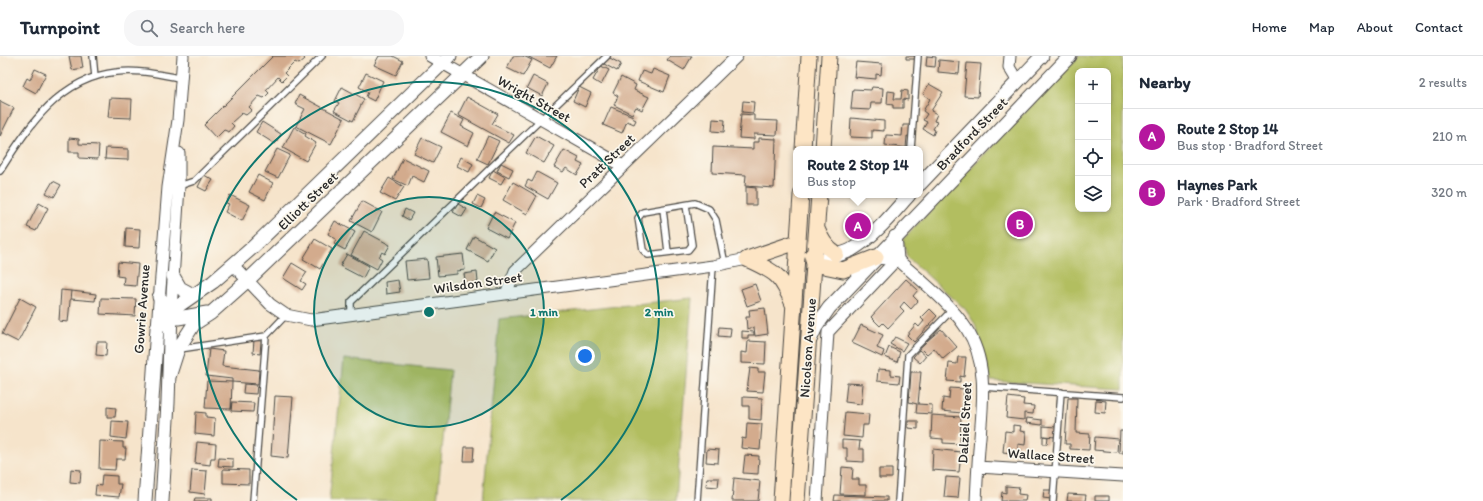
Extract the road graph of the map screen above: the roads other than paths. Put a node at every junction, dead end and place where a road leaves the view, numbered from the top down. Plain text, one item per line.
1 (93, 56) edge
2 (183, 56) edge
3 (322, 56) edge
4 (430, 56) edge
5 (482, 56) edge
6 (607, 56) edge
7 (737, 56) edge
8 (809, 56) edge
9 (829, 56) edge
10 (918, 56) edge
11 (1010, 56) edge
12 (1042, 56) edge
13 (1070, 56) edge
14 (446, 59) edge
15 (462, 75) junction
16 (95, 77) junction
17 (181, 78) junction
18 (1018, 82) junction
19 (806, 96) junction
20 (826, 97) junction
21 (178, 120) junction
22 (541, 120) junction
23 (804, 146) edge
24 (823, 146) edge
25 (911, 146) edge
26 (623, 166) junction
27 (0, 171) edge
28 (923, 181) edge
29 (179, 186) junction
30 (801, 198) edge
31 (819, 198) edge
32 (907, 198) edge
33 (686, 205) junction
34 (663, 208) junction
35 (799, 220) junction
36 (817, 230) junction
37 (896, 237) junction
38 (797, 242) junction
39 (668, 252) junction
40 (836, 254) junction
41 (876, 258) junction
42 (747, 259) junction
43 (897, 259) junction
44 (233, 264) junction
45 (725, 264) junction
46 (814, 264) junction
47 (713, 266) junction
48 (173, 276) junction
49 (247, 281) junction
50 (506, 294) junction
51 (193, 296) junction
52 (159, 297) junction
53 (794, 307) junction
54 (171, 311) junction
55 (951, 311) junction
56 (211, 313) junction
57 (351, 315) junction
58 (286, 316) junction
59 (793, 325) junction
60 (157, 328) junction
61 (266, 336) junction
62 (808, 346) junction
63 (178, 350) junction
64 (169, 377) junction
65 (983, 387) junction
66 (1061, 392) junction
67 (1123, 397) edge
68 (978, 467) junction
69 (1056, 471) junction
70 (1123, 476) edge
71 (145, 501) edge
72 (162, 501) edge
73 (253, 501) edge
74 (696, 501) edge
75 (781, 501) edge
76 (797, 501) edge
77 (817, 501) edge
78 (898, 501) edge
79 (976, 501) edge
80 (1054, 501) edge

1 - 16 lane
2 - 17 street, Gowrie Avenue
3 - 29 lane
4 - 14 street, Wright Street
5 - 15 street, Elliott Street
6 - 22 lane
7 - 26 street, Pratt Street
8 - 19 main road
9 - 20 main road
10 - 25 lane
11 - 18 street
12 - 18 street, Bradford Street
13 - 37 street, Bradford Street
14 - 15 street, Wright Street
14 - 44 street, Elliott Street
15 - 22 street, Wright Street
15 - 49 street, Elliott Street
16 - 17 lane
16 - 27 lane
17 - 21 street, Gowrie Avenue
18 - 28 street, Bradford Street
19 - 20 main road
19 - 23 main road
20 - 24 main road
21 - 29 street, Gowrie Avenue
21 - 52 street, Gowrie Avenue
22 - 26 street, Wright Street
22 - 57 lane
26 - 50 street, Pratt Street
29 - 48 street, Gowrie Avenue
30 - 35 main road, Nicolson Avenue
31 - 36 main road, Nicolson Avenue
32 - 40 street
33 - 34 lane
33 - 39 lane
33 - 45 lane
34 - 39 lane
34 - 39 lane
35 - 38 main road, Nicolson Avenue
35 - 46 main road
36 - 40 main road
36 - 46 main road, Nicolson Avenue
37 - 41 street, Bradford Street
37 - 43 street
38 - 42 main road
38 - 53 main road, Nicolson Avenue
40 - 46 street
41 - 43 street
41 - 46 main road
41 - 62 street, Bradford Street
42 - 45 street, Wilsdon Street
42 - 53 main road
43 - 55 street, Dalziel Street
43 - 77 street, Nicolson Avenue
44 - 49 street, Wilsdon Street
44 - 51 street, Elliott Street
45 - 47 street, Wilsdon Street
46 - 59 main road
46 - 62 main road, Nicolson Avenue
47 - 50 street, Wilsdon Street
47 - 74 lane
48 - 51 street
48 - 54 street, Gowrie Avenue
49 - 56 street, Elliott Street
49 - 58 street, Wilsdon Street
50 - 57 street, Wilsdon Street
51 - 54 street, Elliott Street
52 - 54 street
52 - 60 street, Gowrie Avenue
53 - 59 main road, Nicolson Avenue
54 - 56 street
54 - 60 street, Elliott Street
54 - 64 street, Gowrie Avenue
55 - 65 street, Dalziel Street
55 - 78 lane
56 - 63 street, Elliott Street
57 - 58 street, Wilsdon Street
58 - 61 lane
59 - 75 main road, Nicolson Avenue
60 - 71 street, Gowrie Avenue
61 - 63 lane
61 - 73 lane
62 - 76 main road, Nicolson Avenue
63 - 64 street, Elliott Street
64 - 72 street, Gowrie Avenue
65 - 66 lane
65 - 68 street, Dalziel Street
66 - 67 lane
66 - 69 lane
68 - 69 street, Wallace Street
68 - 79 street, Dalziel Street
69 - 70 street, Wallace Street
69 - 80 lane

